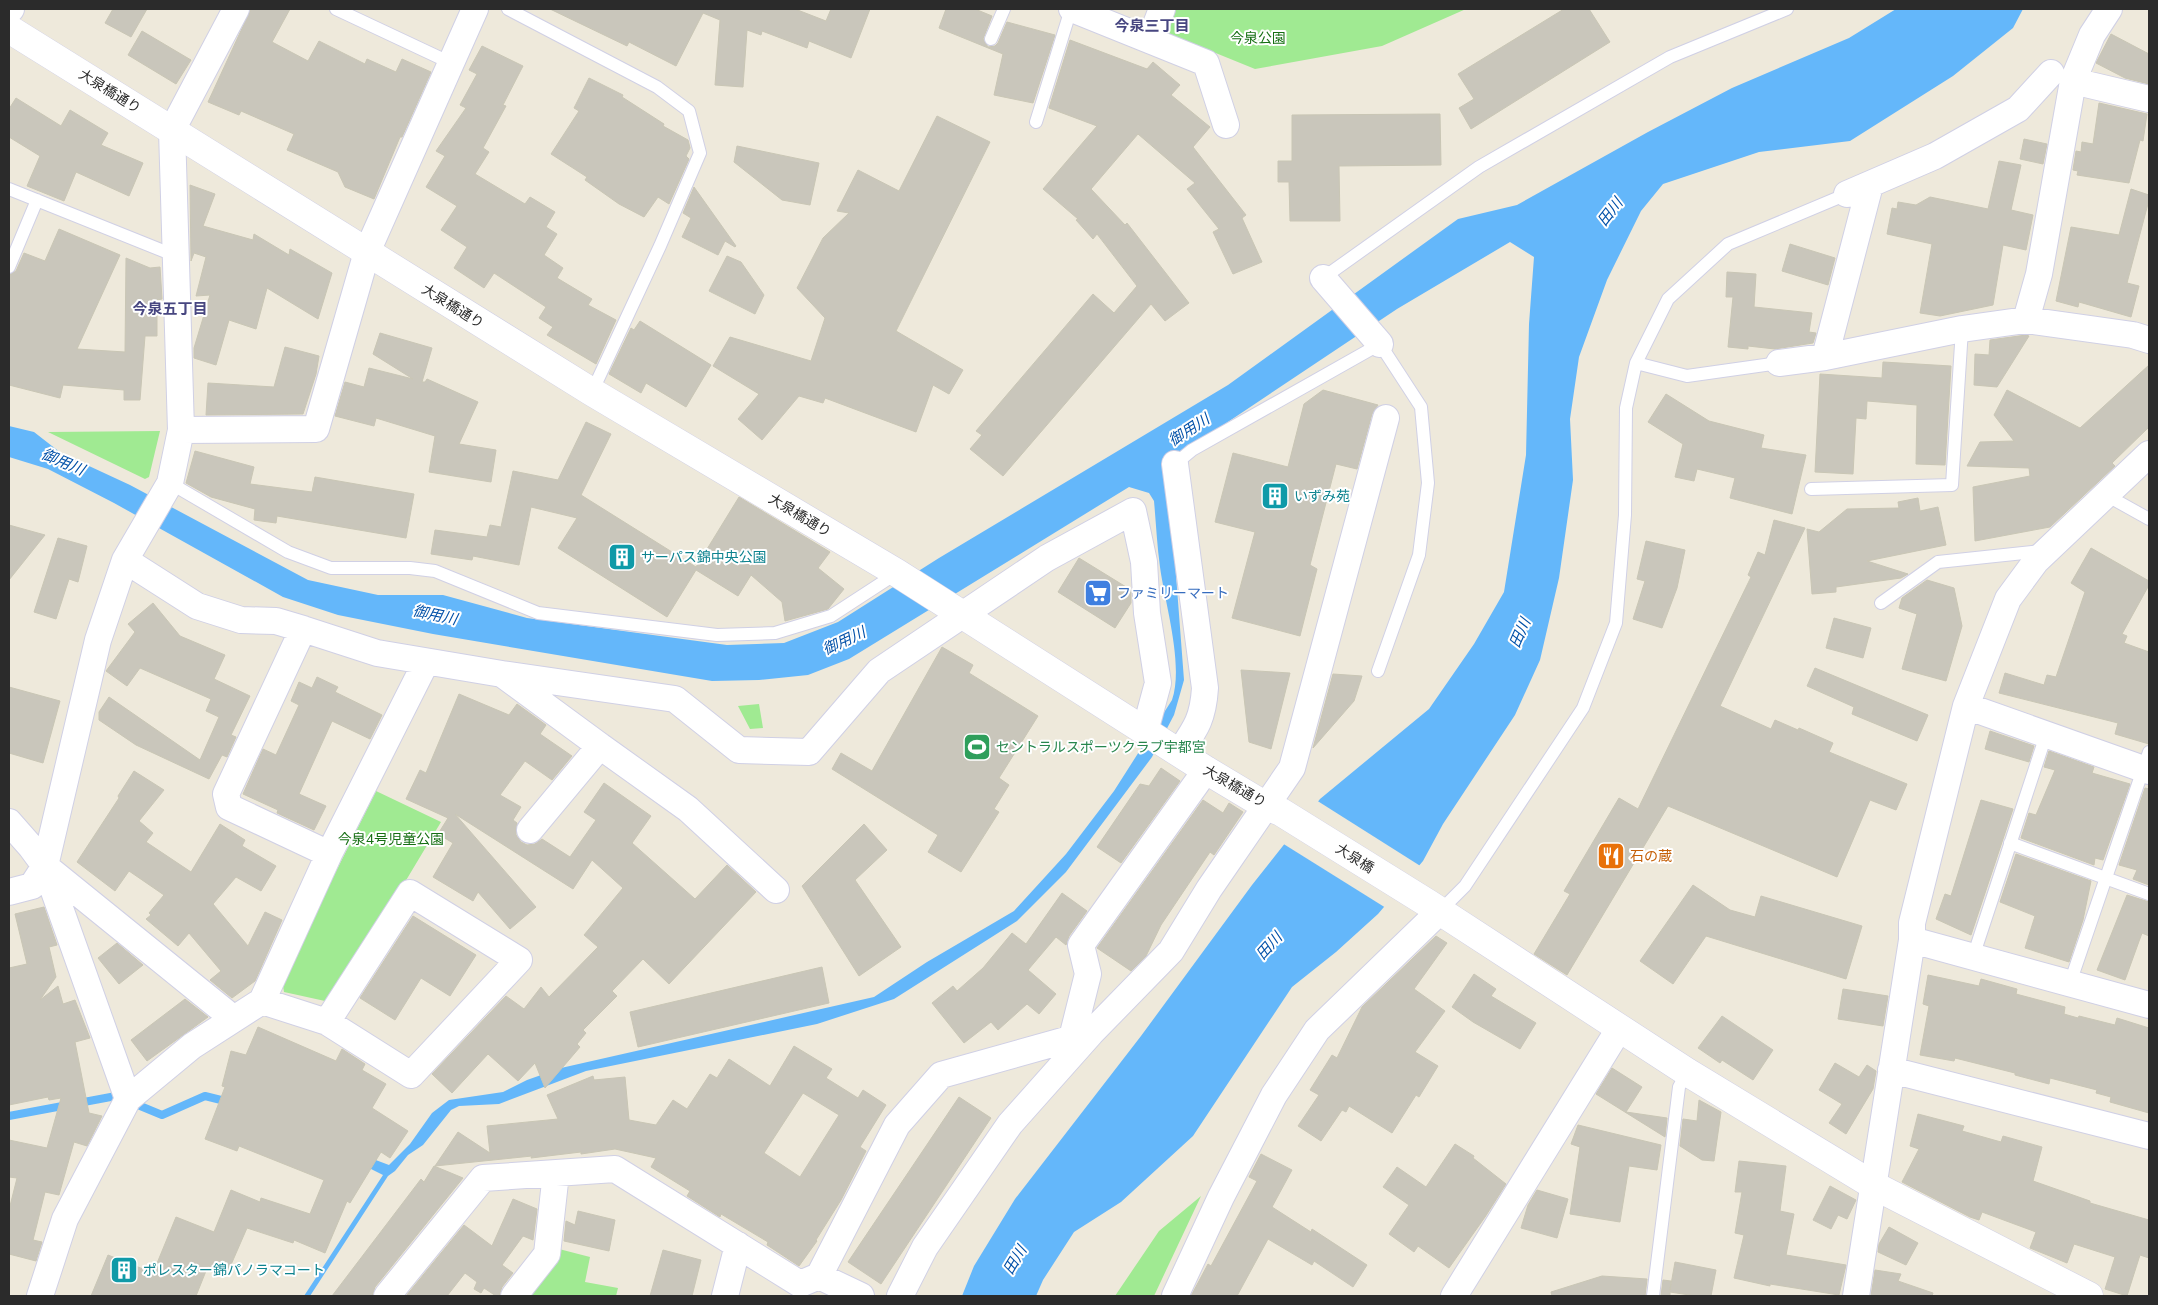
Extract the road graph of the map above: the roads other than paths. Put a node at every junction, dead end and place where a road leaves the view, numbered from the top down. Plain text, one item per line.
1 (236, 9) edge
2 (336, 9) edge
3 (475, 9) edge
4 (508, 9) edge
5 (1004, 9) edge
6 (1071, 9) edge
7 (1162, 9) edge
8 (1787, 9) edge
9 (2109, 9) edge
10 (9, 29) edge
11 (991, 39) dead end
12 (1150, 40) junction
13 (451, 63) junction
14 (2062, 77) junction
15 (2149, 99) edge
16 (1036, 122) dead end
17 (1226, 125) dead end
18 (172, 130) junction
19 (9, 189) edge
20 (1858, 189) junction
21 (37, 200) junction
22 (367, 252) junction
23 (176, 256) junction
24 (9, 267) edge
25 (1324, 278) joint
26 (2026, 320) junction
27 (1962, 329) junction
28 (2149, 340) edge
29 (1380, 344) junction
30 (1825, 358) junction
31 (1636, 363) junction
32 (1779, 363) joint
33 (592, 392) junction
34 (1386, 418) dead end
35 (181, 430) junction
36 (2149, 454) edge
37 (1175, 464) joint
38 (170, 483) junction
39 (1811, 489) dead end
40 (2106, 495) junction
41 (2149, 519) edge
42 (2047, 550) junction
43 (125, 560) junction
44 (899, 574) junction
45 (1880, 603) dead end
46 (962, 616) junction
47 (303, 629) junction
48 (426, 662) junction
49 (1378, 671) dead end
50 (502, 674) junction
51 (1966, 706) junction
52 (1145, 731) junction
53 (2046, 735) junction
54 (600, 746) junction
55 (1179, 753) junction
56 (2147, 764) edge
57 (1206, 770) junction
58 (1274, 809) junction
59 (9, 822) edge
60 (530, 830) dead end
61 (2010, 843) junction
62 (329, 854) junction
63 (45, 866) junction
64 (2106, 878) junction
65 (776, 890) dead end
66 (9, 892) edge
67 (2149, 894) edge
68 (1434, 907) junction
69 (1912, 940) junction
70 (1973, 957) junction
71 (2070, 983) junction
72 (262, 1001) junction
73 (2149, 1005) edge
74 (234, 1019) junction
75 (327, 1022) junction
76 (1619, 1029) junction
77 (1081, 1036) junction
78 (1892, 1070) junction
79 (1688, 1072) junction
80 (128, 1099) junction
81 (2149, 1136) edge
82 (556, 1173) junction
83 (1873, 1185) junction
84 (738, 1245) junction
85 (819, 1276) junction
86 (40, 1296) edge
87 (387, 1296) edge
88 (514, 1296) edge
89 (726, 1296) edge
90 (862, 1296) edge
91 (900, 1296) edge
92 (1175, 1296) edge
93 (1454, 1296) edge
94 (1653, 1296) edge
95 (1856, 1296) edge
96 (2089, 1296) edge

1 - 18 street
2 - 13 lane
3 - 13 street
4 - 33 lane
5 - 11 lane
6 - 12 street
6 - 16 lane
7 - 12 street
8 - 25 lane
9 - 14 street
10 - 18 street, 大泉橋通り
12 - 17 street
13 - 22 street
14 - 15 street
14 - 20 street
14 - 26 street
18 - 22 street, 大泉橋通り
18 - 23 street
19 - 21 lane
20 - 30 street
20 - 31 lane
21 - 23 lane
21 - 24 lane
22 - 33 street, 大泉橋通り
22 - 35 street
23 - 35 street
25 - 29 street
26 - 27 street
26 - 28 street
27 - 30 street
27 - 39 lane
29 - 37 lane
29 - 49 lane
30 - 32 street
31 - 32 lane
31 - 68 lane
33 - 44 street, 大泉橋通り
34 - 58 street
35 - 38 street
36 - 40 street
37 - 55 street
38 - 43 street
38 - 44 lane
40 - 41 lane
40 - 42 street
42 - 45 lane
42 - 51 street
43 - 47 street
43 - 63 street
44 - 46 street, 大泉橋通り
46 - 50 street
46 - 52 street, 大泉橋通り
46 - 52 street
47 - 48 street
47 - 62 street
48 - 50 street
48 - 62 street
50 - 54 street
51 - 53 street
51 - 69 street
52 - 55 street, 大泉橋通り
53 - 56 street
53 - 61 lane
54 - 60 street
54 - 65 street
55 - 57 street, 大泉橋通り
56 - 64 lane
57 - 58 street, 大泉橋通り
57 - 77 street
58 - 68 street, 大泉橋
58 - 77 street
59 - 63 street
61 - 64 lane
61 - 70 lane
62 - 72 street
63 - 66 street
63 - 74 street
63 - 80 street
64 - 67 lane
64 - 71 lane
68 - 76 street, 大泉橋
68 - 92 street
69 - 70 street
69 - 78 street
70 - 71 street
71 - 73 street
72 - 74 street
72 - 75 street
74 - 80 street
75 - 75 street
76 - 79 street, 大泉橋
76 - 93 street
77 - 85 street
77 - 91 street
78 - 81 street
78 - 83 street
79 - 83 street, 大泉橋
79 - 94 lane
80 - 86 street
82 - 84 street
82 - 87 street
82 - 88 street
83 - 95 street
83 - 96 street, 大泉橋
84 - 85 street
84 - 89 street
85 - 90 street

